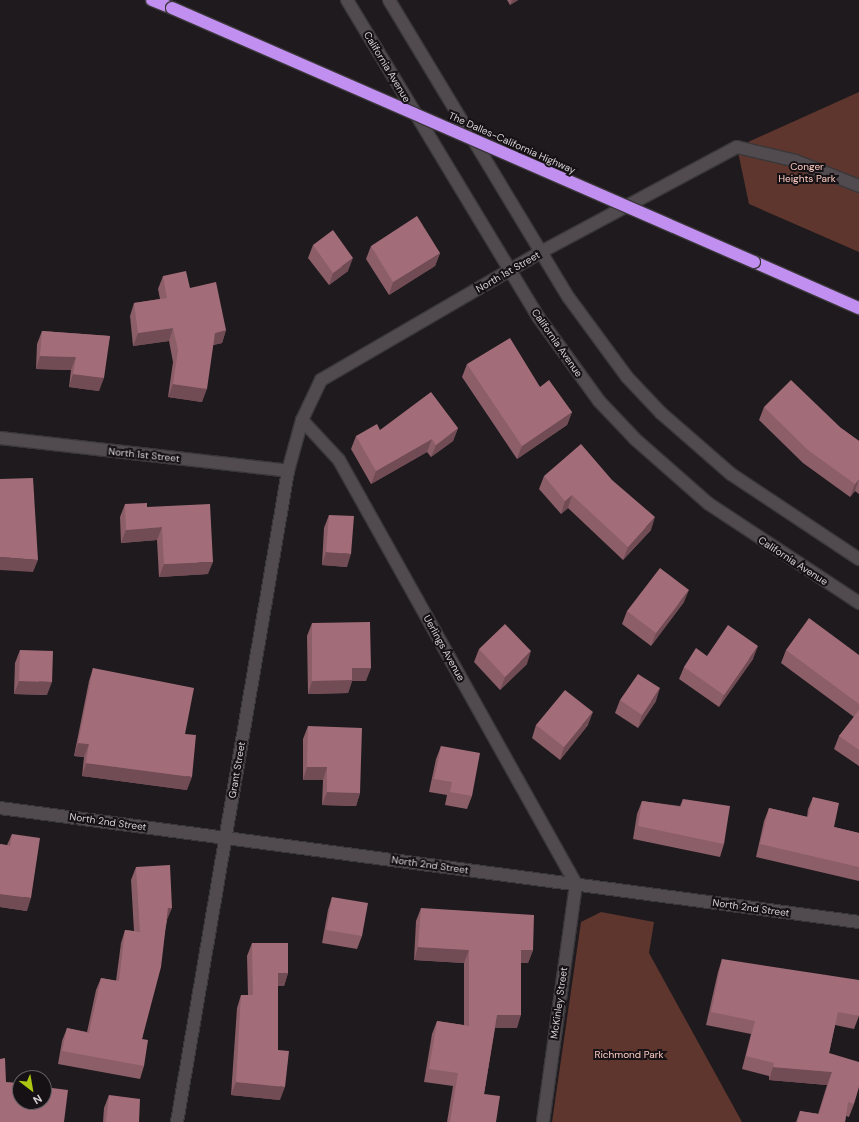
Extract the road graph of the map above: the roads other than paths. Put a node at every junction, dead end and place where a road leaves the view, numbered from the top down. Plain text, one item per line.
1 (152, 0) edge
2 (156, 0) edge
3 (347, 0) edge
4 (389, 0) edge
5 (172, 8) junction
6 (859, 186) edge
7 (541, 252) junction
8 (510, 271) junction
9 (859, 308) edge
10 (302, 420) junction
11 (0, 438) edge
12 (288, 471) junction
13 (859, 559) edge
14 (859, 603) edge
15 (0, 808) edge
16 (226, 838) junction
17 (576, 884) junction
18 (859, 922) edge
19 (177, 1122) edge
20 (543, 1122) edge

1 - 5 highway
2 - 5 highway, The Dalles-California Highway
3 - 8 street, California Avenue
4 - 7 street
5 - 9 highway, The Dalles-California Highway, bridge
6 - 7 street, North 1st Street
7 - 8 street, North 1st Street
7 - 13 street
8 - 10 street, North 1st Street
8 - 14 street, California Avenue
10 - 12 street, Grant Street
10 - 17 street, Uerlings Avenue
11 - 12 street, North 1st Street
12 - 16 street, Grant Street
15 - 16 street, North 2nd Street
16 - 17 street, North 2nd Street
16 - 19 street, Grant Street
17 - 18 street, North 2nd Street
17 - 20 street, McKinley Street

